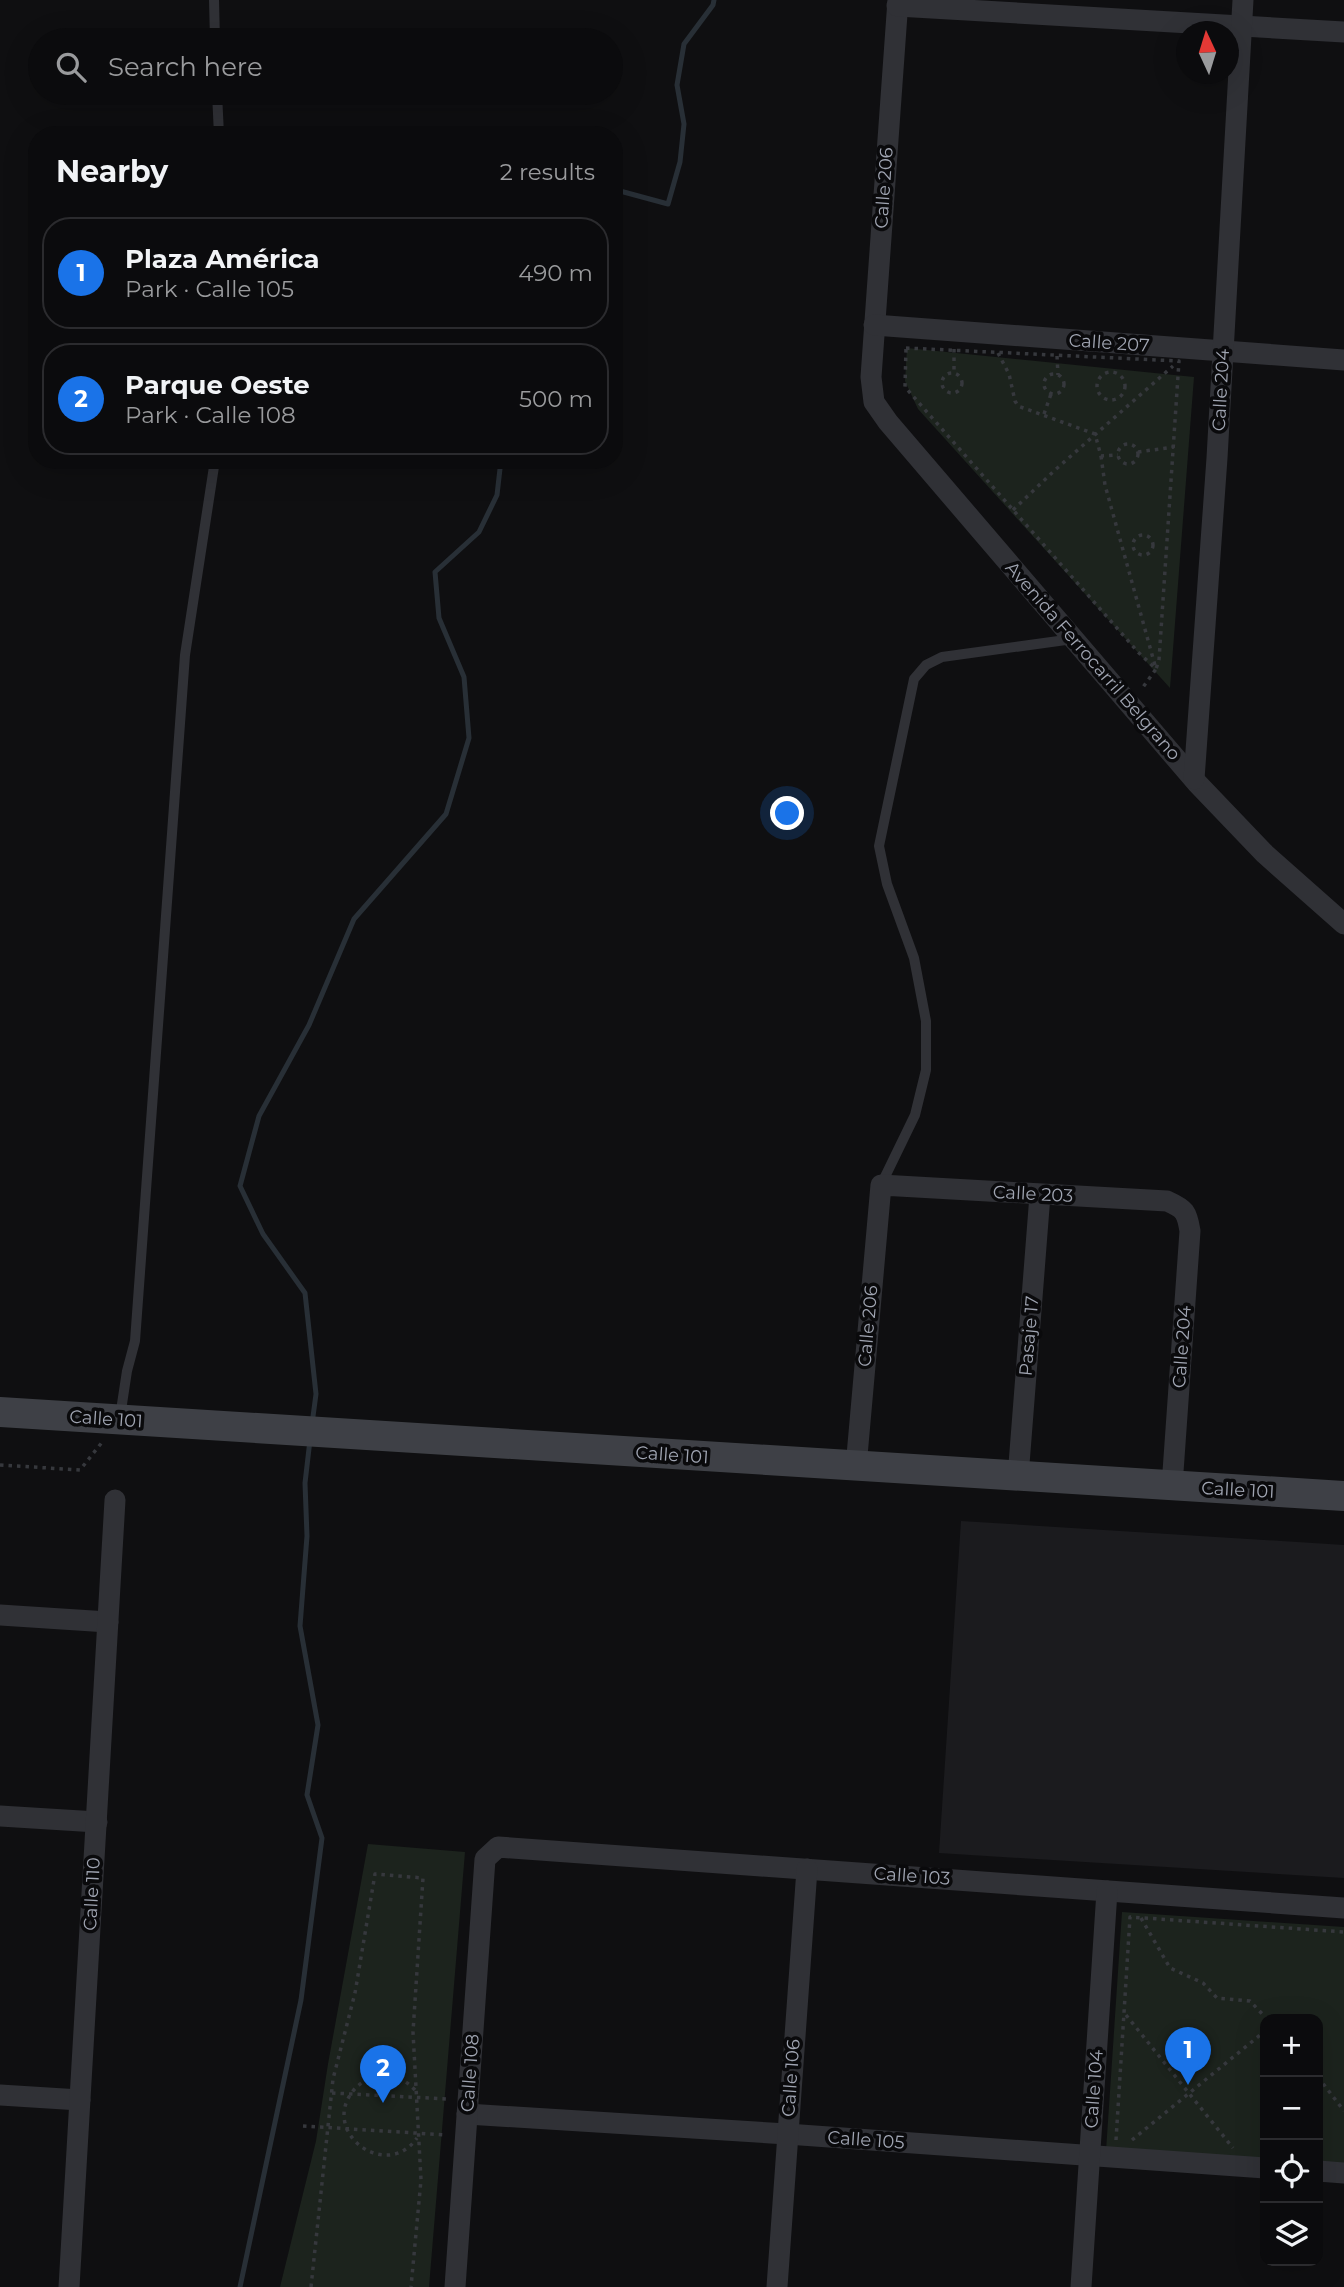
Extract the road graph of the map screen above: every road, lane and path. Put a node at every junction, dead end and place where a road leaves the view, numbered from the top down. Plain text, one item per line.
1 (214, 0) edge
2 (1243, 0) edge
3 (898, 3) edge
4 (1241, 26) junction
5 (215, 28) edge
6 (1344, 32) edge
7 (218, 105) edge
8 (219, 126) edge
9 (874, 325) junction
10 (954, 349) junction
11 (998, 351) junction
12 (1223, 351) junction
13 (1057, 354) junction
14 (1108, 357) junction
15 (1344, 360) edge
16 (1179, 361) junction
17 (1110, 372) junction
18 (954, 373) junction
19 (1058, 375) junction
20 (871, 377) joint
21 (1051, 394) junction
22 (1120, 396) junction
23 (1128, 406) junction
24 (1044, 414) junction
25 (1095, 434) junction
26 (1174, 447) junction
27 (1137, 452) junction
28 (1118, 455) junction
29 (1101, 456) junction
30 (214, 469) edge
31 (1013, 510) junction
32 (1133, 547) junction
33 (1124, 548) junction
34 (1073, 639) junction
35 (1156, 669) junction
36 (1130, 705) junction
37 (1194, 779) junction
38 (1344, 924) edge
39 (881, 1185) junction
40 (1040, 1195) junction
41 (1183, 1209) joint
42 (0, 1412) edge
43 (120, 1420) junction
44 (0, 1465) edge
45 (856, 1467) junction
46 (1018, 1477) junction
47 (1172, 1486) junction
48 (1344, 1496) edge
49 (115, 1500) dead end
50 (0, 1615) edge
51 (108, 1622) junction
52 (0, 1816) edge
53 (97, 1822) junction
54 (485, 1859) joint
55 (807, 1869) junction
56 (1107, 1891) junction
57 (1344, 1908) edge
58 (1141, 1917) junction
59 (1344, 1932) edge
60 (1124, 2013) junction
61 (1262, 2014) edge
62 (1260, 2035) edge
63 (1323, 2083) edge
64 (416, 2091) junction
65 (332, 2092) junction
66 (1190, 2092) junction
67 (351, 2094) junction
68 (0, 2095) edge
69 (416, 2097) junction
70 (80, 2100) junction
71 (468, 2107) junction
72 (1344, 2110) edge
73 (303, 2126) dead end
74 (327, 2127) junction
75 (347, 2129) junction
76 (418, 2134) junction
77 (788, 2134) junction
78 (466, 2136) junction
79 (1116, 2143) dead end
80 (1141, 2144) dead end
81 (1222, 2150) dead end
82 (1089, 2157) junction
83 (1260, 2168) edge
84 (1323, 2171) edge
85 (1344, 2173) edge
86 (69, 2287) edge
87 (311, 2287) edge
88 (411, 2287) edge
89 (455, 2287) edge
90 (777, 2287) edge
91 (1080, 2287) edge

1 - 5 lane
2 - 4 street, Calle 204
3 - 4 street
3 - 9 street, Calle 206
4 - 6 street
4 - 12 street, Calle 204
7 - 8 lane
9 - 12 street, Calle 207
9 - 20 street, Calle 206
10 - 11 path
10 - 18 path
10 - 31 path
11 - 13 path
11 - 24 path
12 - 15 street, Calle 207
12 - 37 street, Calle 204
13 - 14 path
13 - 19 path
14 - 16 path
14 - 17 path
16 - 23 path
16 - 26 path
17 - 22 path
17 - 22 path
18 - 18 path
19 - 21 path
19 - 21 path
20 - 34 street, Avenida Ferrocarril Belgrano
21 - 24 path
22 - 23 path
23 - 25 path
24 - 25 path
25 - 29 path
25 - 31 path
26 - 27 path
26 - 35 path
27 - 28 path
27 - 28 path
28 - 29 path
29 - 33 path
30 - 43 lane
31 - 35 path
32 - 32 path
32 - 33 path
33 - 35 path
34 - 36 street, Avenida Ferrocarril Belgrano
34 - 39 lane
35 - 36 path
36 - 37 street, Avenida Ferrocarril Belgrano
37 - 38 street, Avenida Ferrocarril Belgrano
39 - 40 street, Calle 203
39 - 45 street, Calle 206
40 - 41 street, Calle 203
40 - 46 street, Pasaje 17
41 - 47 street, Calle 204
42 - 43 street, Calle 101
43 - 44 path
43 - 45 street, Calle 101
45 - 46 street, Calle 101
46 - 47 street, Calle 101
47 - 48 street, Calle 101
49 - 51 street, Calle 110
50 - 51 street
51 - 53 street, Calle 110
52 - 53 street
53 - 70 street, Calle 110
54 - 55 street, Calle 103
54 - 71 street, Calle 108
55 - 56 street, Calle 103
55 - 77 street, Calle 106
56 - 57 street, Calle 103
56 - 82 street, Calle 104
58 - 59 path
58 - 60 path
58 - 61 path
60 - 66 path
60 - 79 path
62 - 66 path
63 - 72 path
64 - 65 path
64 - 67 path
64 - 69 path
65 - 67 path
65 - 74 path
66 - 80 path
66 - 81 path
67 - 69 path
67 - 75 path
68 - 70 street
69 - 71 path
69 - 76 path
70 - 86 street, Calle 110
71 - 77 street, Calle 105
71 - 78 street, Calle 108
73 - 74 path
74 - 75 path
74 - 87 path
75 - 76 path
75 - 76 path
76 - 78 path
76 - 88 path
77 - 82 street, Calle 105
77 - 90 street, Calle 106
78 - 89 street, Calle 108
82 - 83 street, Calle 105
82 - 91 street, Calle 104
84 - 85 street

